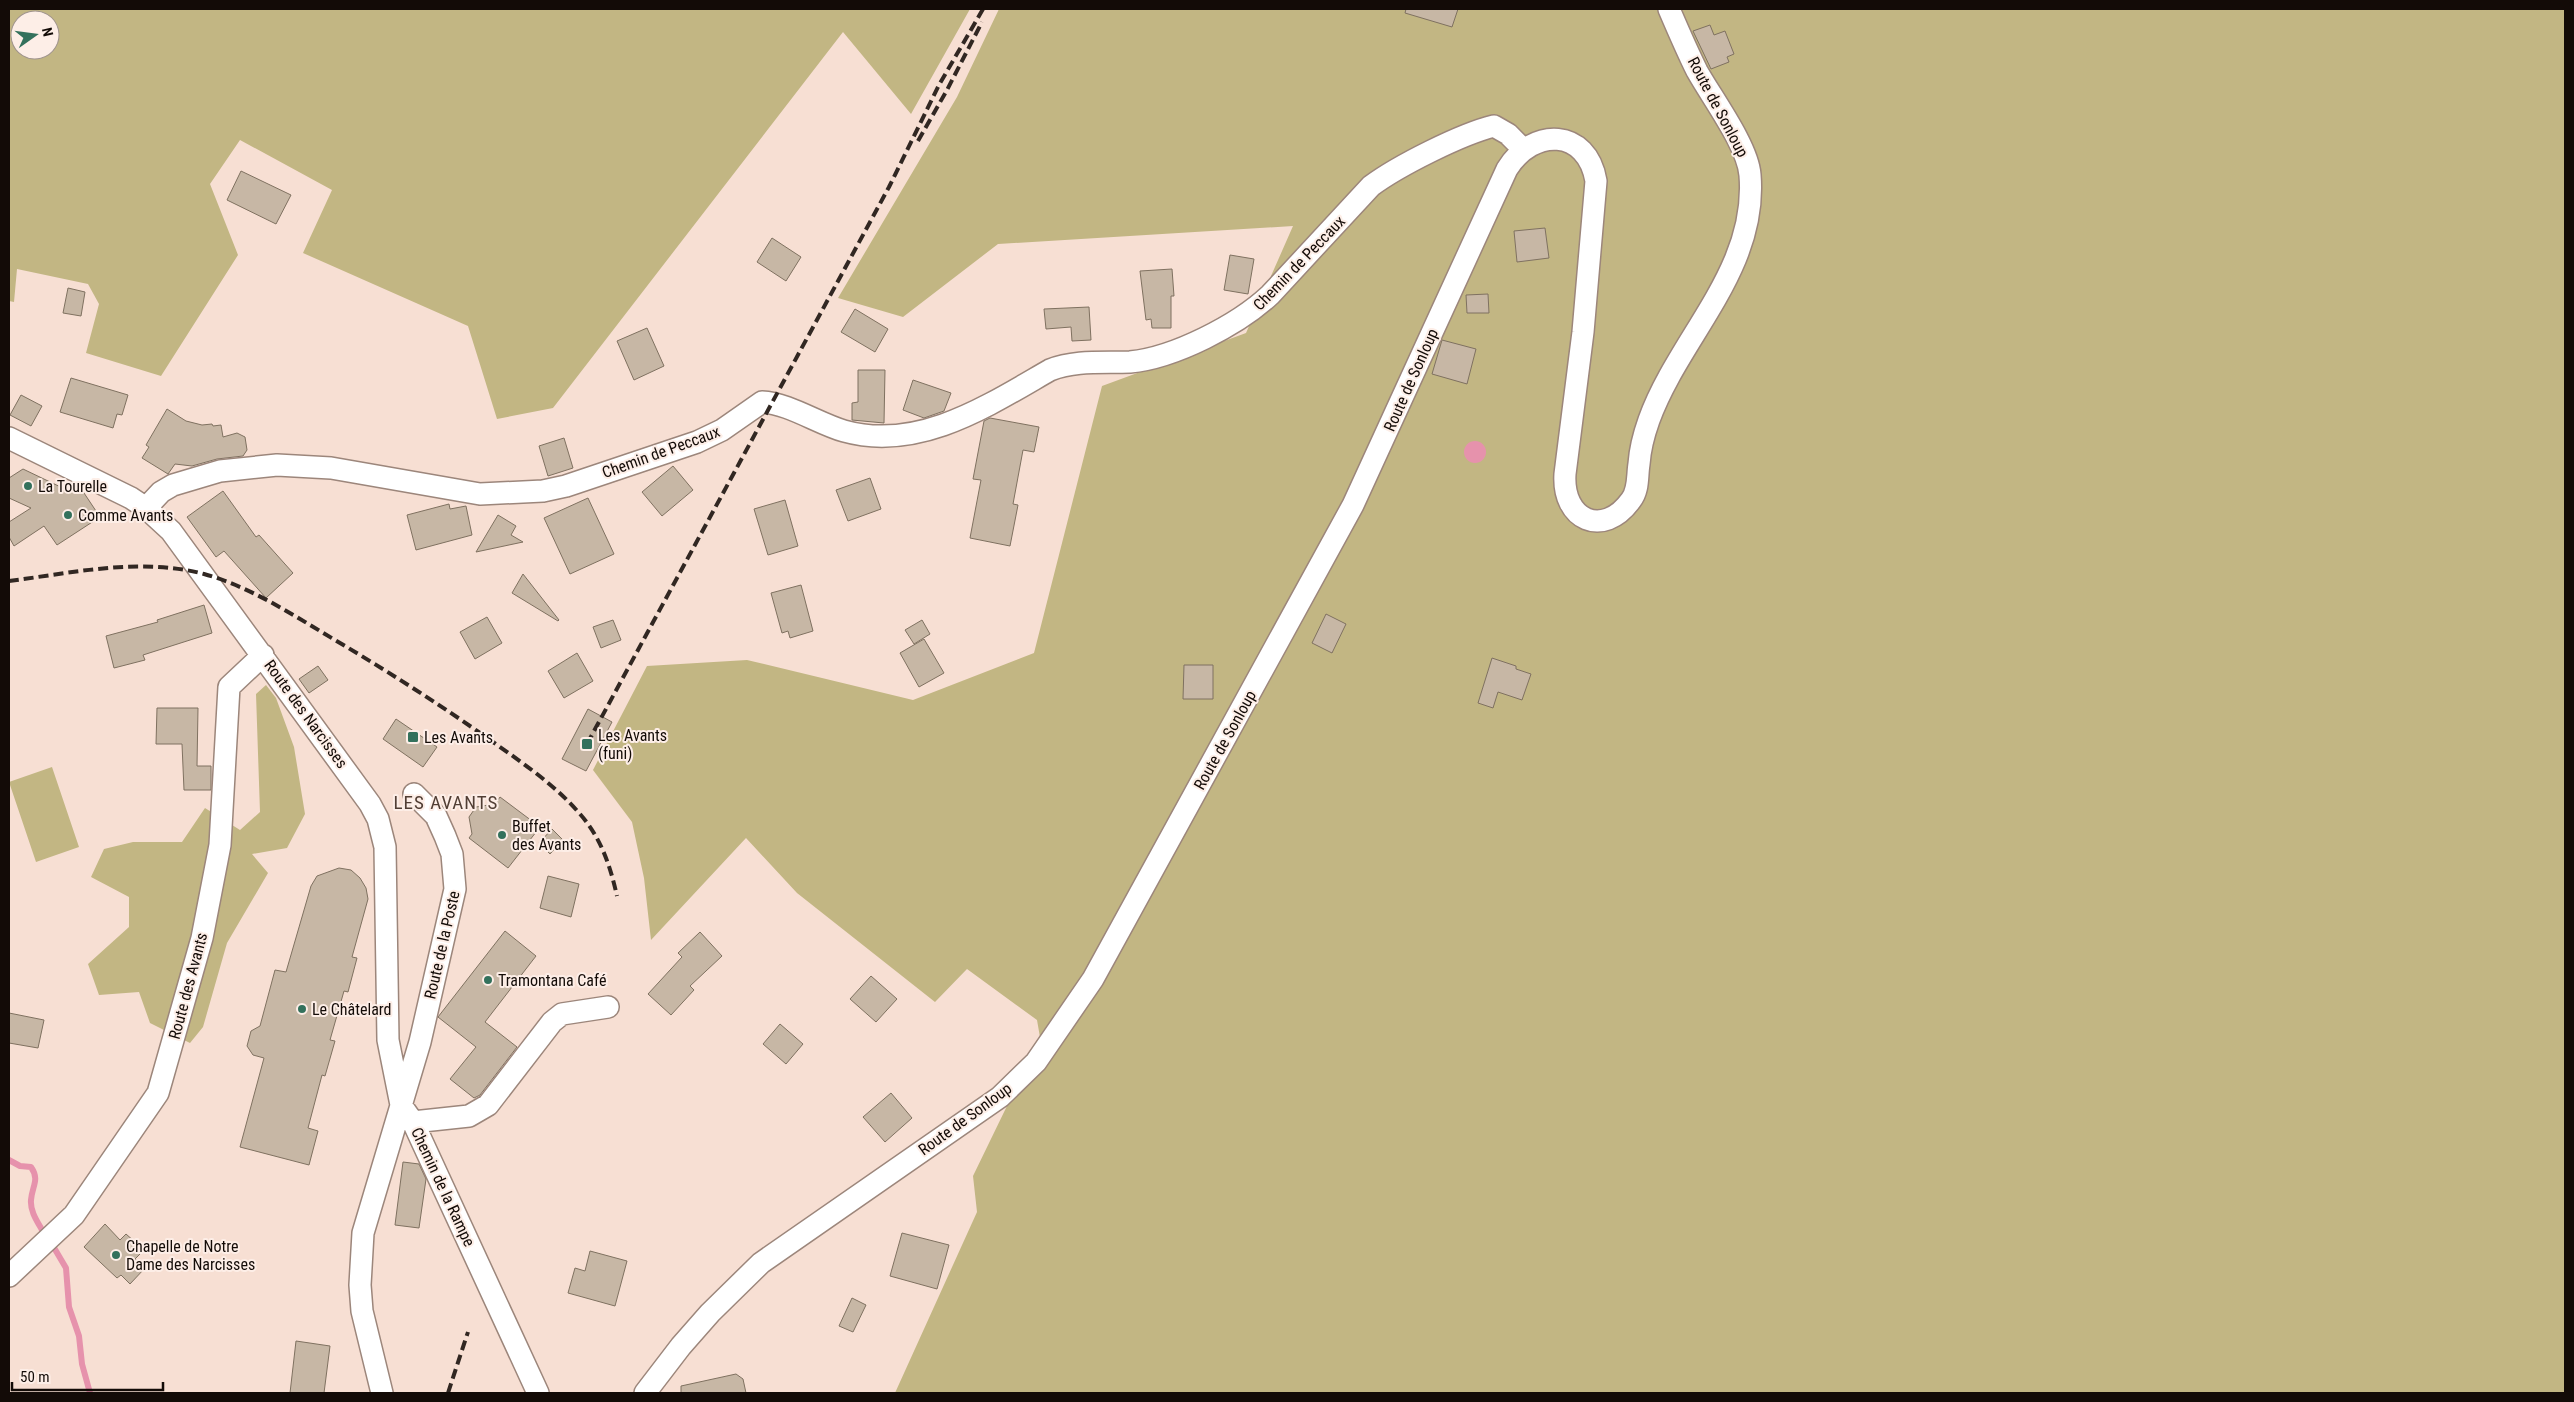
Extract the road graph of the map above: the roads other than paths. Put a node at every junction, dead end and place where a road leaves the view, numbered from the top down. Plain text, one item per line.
1 (1669, 9) edge
2 (1523, 149) junction
3 (9, 438) edge
4 (146, 508) junction
5 (263, 655) junction
6 (414, 794) dead end
7 (608, 1007) dead end
8 (401, 1105) junction
9 (413, 1122) junction
10 (9, 1276) edge
11 (382, 1393) edge
12 (538, 1393) edge
13 (645, 1393) edge

1 - 2 street, Route de Sonloup
2 - 4 street, Chemin de Peccaux
2 - 13 street, Route de Sonloup
3 - 4 street, Route des Narcisses
4 - 5 street, Route des Narcisses
5 - 8 street, Route des Narcisses
5 - 10 street, Route des Avants
6 - 8 street, Route de la Poste
7 - 9 street
8 - 9 street, Chemin de la Rampe
8 - 11 street, Chemin de la Rampe
9 - 12 street, Chemin de la Rampe

